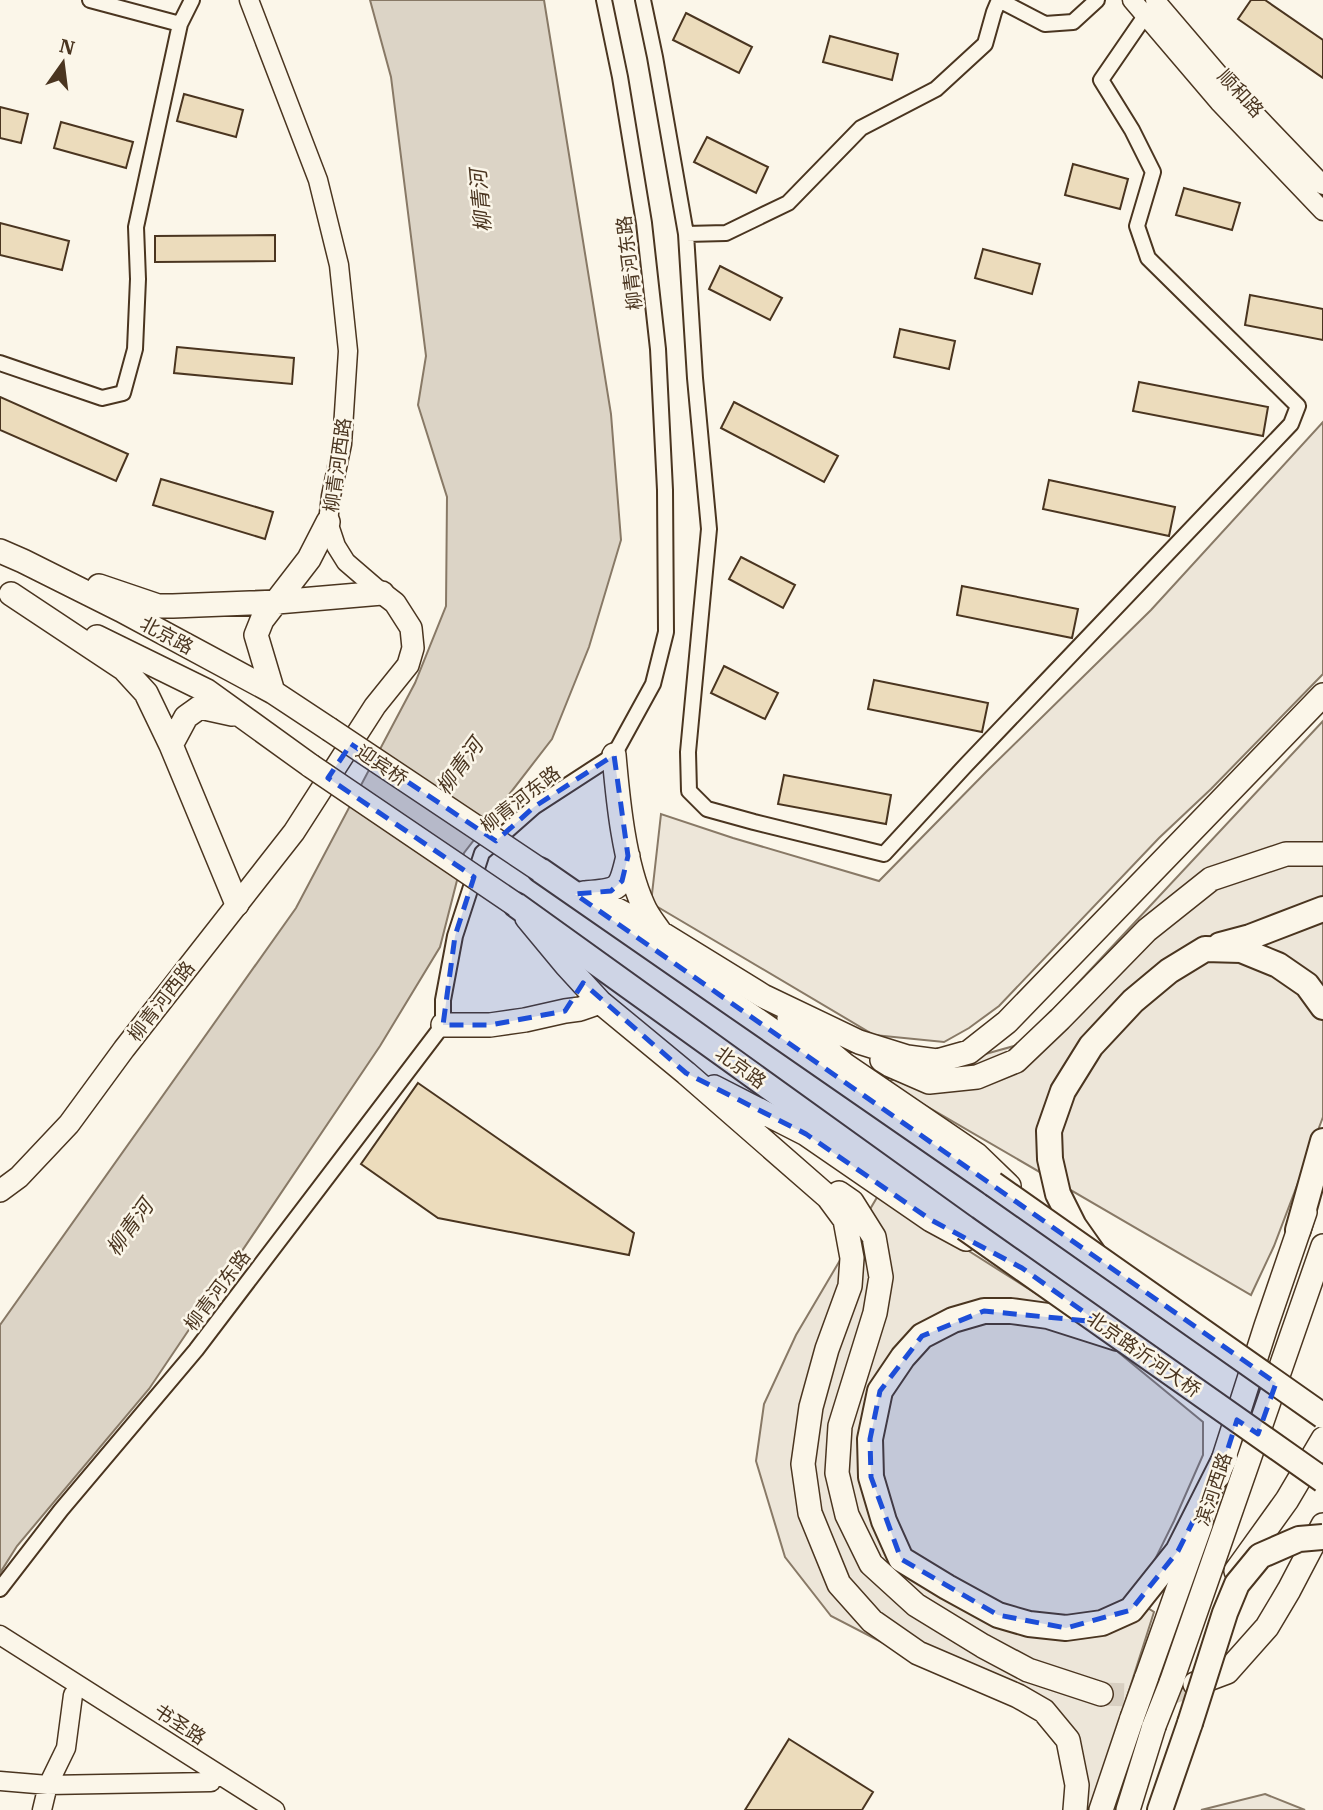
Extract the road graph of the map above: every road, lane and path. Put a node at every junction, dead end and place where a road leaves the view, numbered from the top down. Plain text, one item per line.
1 (90, 0) edge
2 (192, 0) edge
3 (249, 0) edge
4 (604, 0) edge
5 (643, 0) edge
6 (999, 0) edge
7 (1097, 0) edge
8 (1132, 0) edge
9 (1155, 0) edge
10 (1145, 16) junction
11 (180, 24) junction
12 (1323, 185) edge
13 (1323, 211) edge
14 (686, 234) junction
15 (0, 363) edge
16 (328, 522) junction
17 (0, 551) edge
18 (23, 561) junction
19 (5, 592) edge
20 (382, 593) junction
21 (277, 602) junction
22 (273, 692) junction
23 (1323, 695) edge
24 (243, 716) junction
25 (329, 729) joint
26 (171, 745) junction
27 (614, 755) junction
28 (1323, 854) edge
29 (628, 856) junction
30 (540, 870) junction
31 (584, 893) junction
32 (237, 904) junction
33 (516, 905) junction
34 (1323, 909) edge
35 (661, 933) junction
36 (1205, 949) junction
37 (566, 965) junction
38 (763, 996) junction
39 (600, 1002) junction
40 (1323, 1007) edge
41 (565, 1011) junction
42 (443, 1025) junction
43 (859, 1042) junction
44 (686, 1073) junction
45 (756, 1135) junction
46 (1323, 1141) edge
47 (1323, 1167) edge
48 (0, 1191) edge
49 (1047, 1222) junction
50 (965, 1228) joint
51 (1298, 1230) junction
52 (1323, 1246) edge
53 (1093, 1254) junction
54 (1022, 1268) junction
55 (1122, 1339) junction
56 (1323, 1416) edge
57 (1323, 1438) edge
58 (1225, 1458) junction
59 (1323, 1480) edge
60 (1323, 1525) edge
61 (1323, 1537) edge
62 (0, 1589) edge
63 (0, 1635) edge
64 (0, 1648) edge
65 (1184, 1649) junction
66 (58, 1678) junction
67 (1195, 1684) tunnel mouth
68 (1101, 1694) tunnel mouth
69 (73, 1695) junction
70 (0, 1781) edge
71 (211, 1782) junction
72 (48, 1785) junction
73 (42, 1810) edge
74 (255, 1810) edge
75 (275, 1810) edge
76 (1075, 1810) edge
77 (1101, 1810) edge
78 (1128, 1810) edge
79 (1160, 1810) edge

1 - 11 street
2 - 11 street
3 - 16 street, 柳青河西路
4 - 27 street, 柳青河东路
5 - 14 street
6 - 7 street
6 - 14 street
8 - 10 street, 顺和路
9 - 12 street, 顺和路
10 - 13 street, 顺和路
10 - 14 street
11 - 15 street
16 - 20 street, 柳青河西路
16 - 21 main road
17 - 18 main road, 北京路
18 - 21 main road
18 - 22 main road, 北京路
19 - 24 main road, 北京路
19 - 26 main road
20 - 21 main road
20 - 32 main road, 柳青河西路
21 - 22 main road
22 - 25 main road, 北京路
23 - 43 main road
24 - 26 main road
24 - 33 main road, 北京路, bridge
25 - 30 main road, 迎宾桥, bridge
26 - 32 main road
27 - 29 main road
27 - 42 street, 柳青河东路
28 - 43 main road
29 - 31 main road
29 - 35 main road
30 - 31 main road, 迎宾桥
30 - 49 highway, bridge
31 - 35 main road, 迎宾桥
32 - 48 main road, 柳青河西路
33 - 37 main road
33 - 50 highway, 北京路
34 - 36 highway
35 - 38 main road, 迎宾桥
36 - 40 highway
36 - 53 highway
37 - 39 main road
37 - 41 main road
38 - 43 main road
38 - 49 main road
39 - 41 main road
39 - 44 main road
41 - 42 main road
42 - 62 street, 柳青河东路
44 - 45 main road
44 - 54 main road
45 - 68 main road
45 - 76 main road
46 - 51 highway
47 - 51 main road, 滨河西路
49 - 53 highway, bridge
50 - 54 highway, 北京路沂河大桥, bridge
51 - 58 main road, 滨河西路
52 - 65 main road, 滨河西路
53 - 56 highway, bridge
54 - 55 highway, 北京路沂河大桥, bridge
55 - 58 highway
55 - 59 highway, 北京路沂河大桥, bridge
57 - 65 main road
58 - 77 main road, 滨河西路, bridge
60 - 67 main road
61 - 79 highway, bridge
63 - 66 street
64 - 66 street
65 - 78 main road, 滨河西路, bridge
66 - 69 street, 书圣路
66 - 75 street, 书圣路
69 - 71 street, 书圣路
69 - 72 street
70 - 72 street
71 - 72 street
71 - 74 street, 书圣路
72 - 73 street

